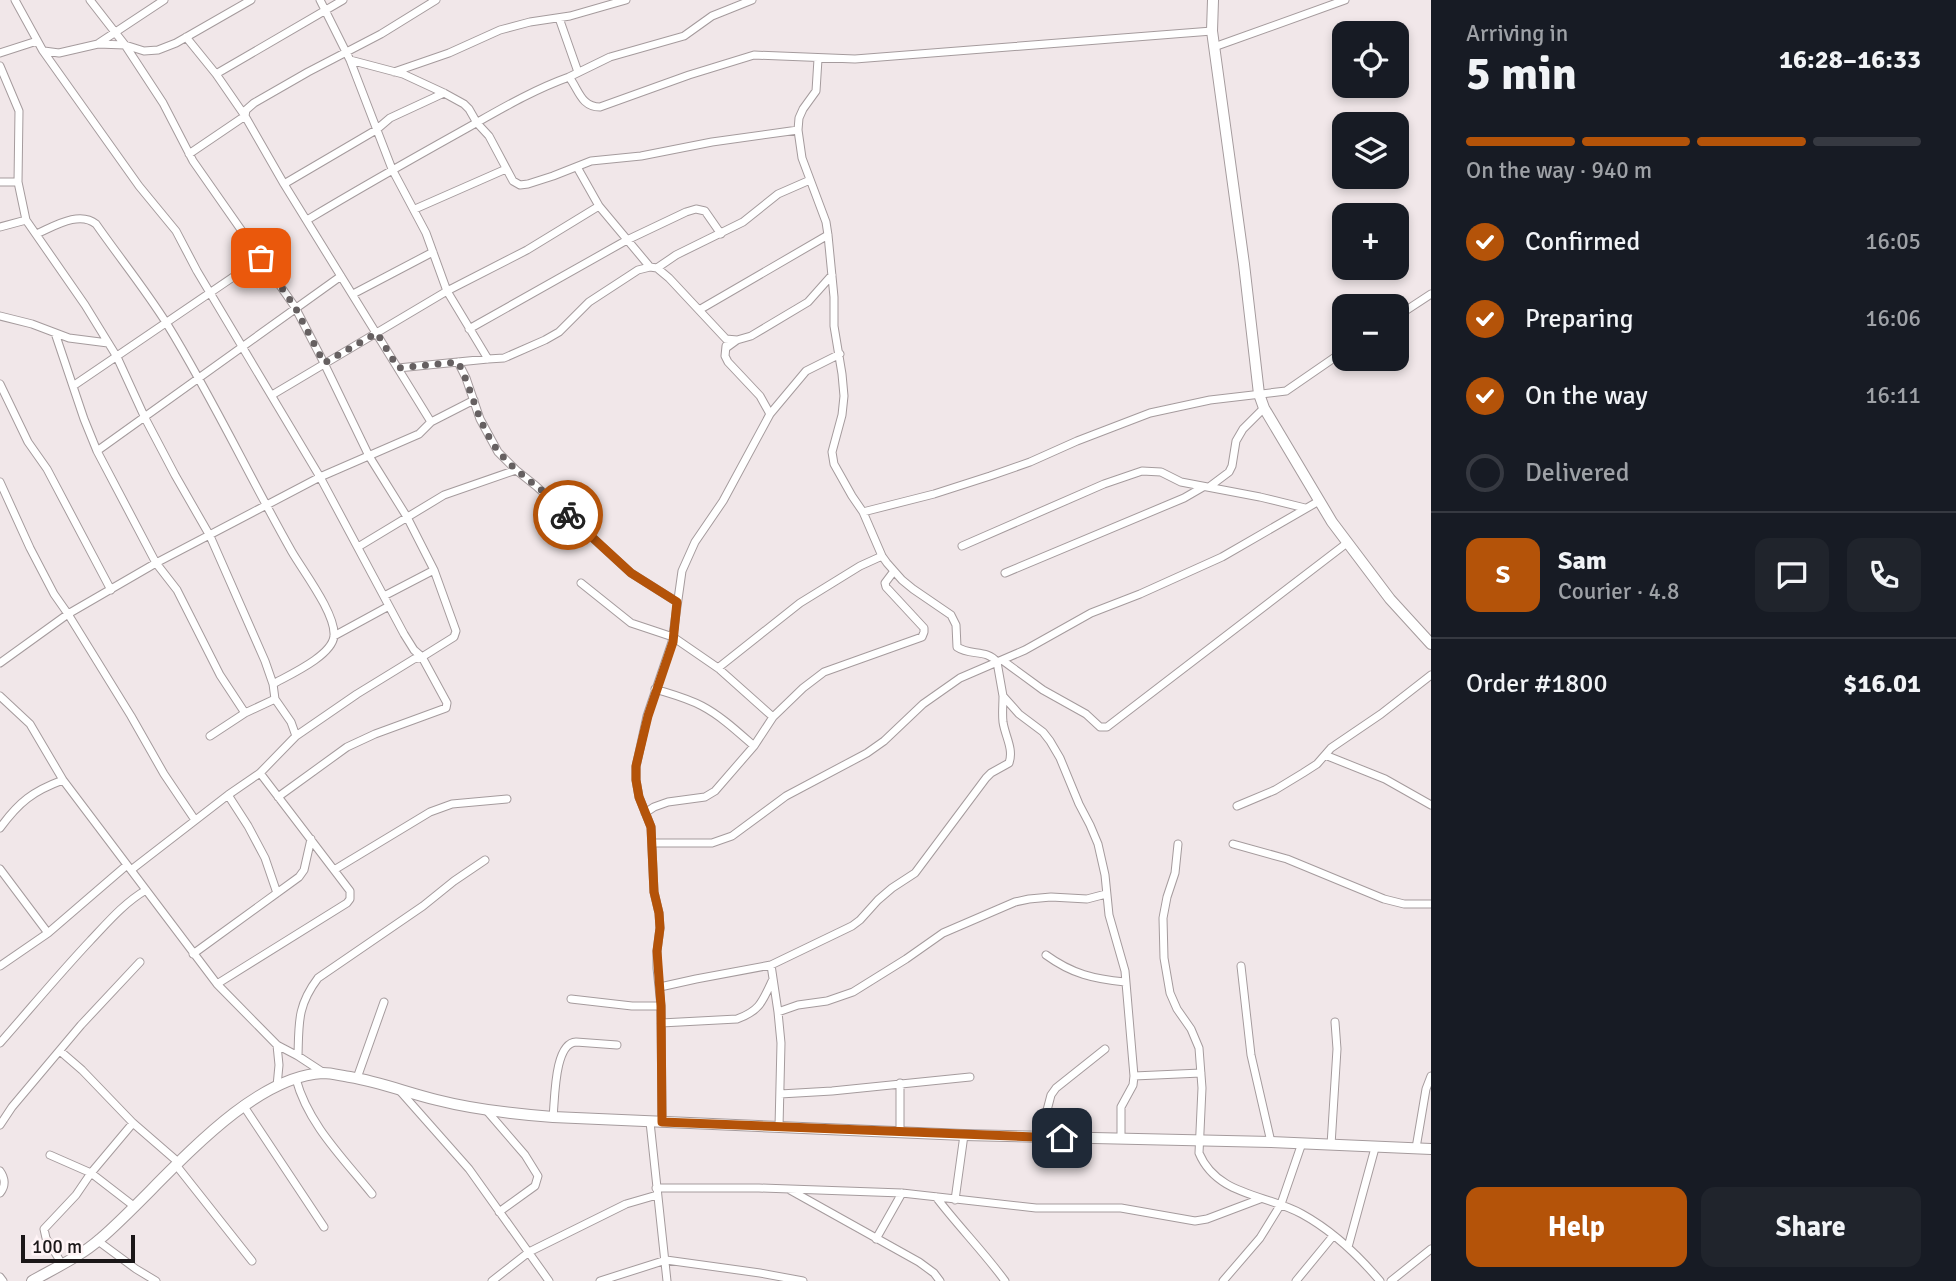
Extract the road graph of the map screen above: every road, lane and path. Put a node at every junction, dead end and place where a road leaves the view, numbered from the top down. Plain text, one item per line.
1 (15, 0) edge
2 (90, 0) edge
3 (164, 0) edge
4 (251, 0) edge
5 (320, 0) edge
6 (343, 0) edge
7 (436, 0) edge
8 (626, 0) edge
9 (752, 0) edge
10 (1213, 0) edge
11 (1345, 0) edge
12 (325, 11) junction
13 (559, 18) junction
14 (1212, 31) junction
15 (114, 33) junction
16 (187, 37) junction
17 (37, 41) junction
18 (98, 44) junction
19 (125, 45) junction
20 (1214, 47) junction
21 (44, 51) junction
22 (0, 53) edge
23 (348, 56) junction
24 (818, 59) junction
25 (0, 66) edge
26 (394, 72) junction
27 (578, 72) junction
28 (216, 74) junction
29 (569, 77) junction
30 (444, 93) junction
31 (244, 116) junction
32 (477, 123) junction
33 (376, 130) junction
34 (798, 130) junction
35 (189, 154) junction
36 (578, 167) junction
37 (393, 169) junction
38 (506, 169) junction
39 (810, 180) junction
40 (19, 182) junction
41 (0, 183) edge
42 (285, 184) junction
43 (599, 206) junction
44 (415, 209) junction
45 (26, 220) junction
46 (307, 220) junction
47 (0, 228) edge
48 (36, 234) junction
49 (721, 234) junction
50 (828, 236) junction
51 (627, 240) junction
52 (433, 252) junction
53 (261, 258) junction
54 (654, 267) junction
55 (832, 275) junction
56 (341, 276) junction
57 (447, 291) junction
58 (210, 292) junction
59 (1431, 294) edge
60 (352, 295) junction
61 (295, 307) junction
62 (1409, 308) edge
63 (699, 310) junction
64 (0, 316) edge
65 (166, 322) junction
66 (469, 328) junction
67 (55, 333) junction
68 (377, 333) junction
69 (726, 339) junction
70 (737, 340) junction
71 (108, 343) junction
72 (243, 346) junction
73 (726, 348) junction
74 (840, 354) junction
75 (117, 357) junction
76 (488, 359) junction
77 (1332, 359) edge
78 (458, 362) junction
79 (324, 363) junction
80 (398, 368) junction
81 (198, 377) junction
82 (0, 384) edge
83 (73, 386) junction
84 (1259, 394) junction
85 (272, 395) junction
86 (474, 400) junction
87 (1264, 408) junction
88 (770, 414) junction
89 (145, 418) junction
90 (431, 422) junction
91 (97, 451) junction
92 (369, 456) junction
93 (516, 470) junction
94 (320, 478) junction
95 (0, 482) edge
96 (1206, 487) junction
97 (1319, 501) junction
98 (268, 505) junction
99 (1306, 509) junction
100 (863, 512) junction
101 (407, 517) junction
102 (210, 536) junction
103 (1347, 543) junction
104 (962, 546) dead end
105 (358, 547) junction
106 (882, 556) junction
107 (156, 562) junction
108 (434, 570) junction
109 (894, 571) junction
110 (1005, 573) dead end
111 (581, 583) dead end
112 (111, 590) junction
113 (384, 596) junction
114 (677, 602) junction
115 (389, 606) junction
116 (68, 614) junction
117 (334, 636) junction
118 (673, 637) junction
119 (1431, 644) edge
120 (422, 657) junction
121 (1000, 661) junction
122 (0, 663) edge
123 (718, 668) junction
124 (1431, 675) edge
125 (273, 684) junction
126 (655, 689) junction
127 (0, 696) edge
128 (1003, 696) junction
129 (275, 699) junction
130 (244, 713) junction
131 (773, 717) junction
132 (210, 736) dead end
133 (296, 737) junction
134 (754, 746) junction
135 (1325, 755) junction
136 (260, 773) junction
137 (63, 780) junction
138 (228, 795) junction
139 (278, 797) junction
140 (507, 799) dead end
141 (1431, 805) edge
142 (1237, 806) dead end
143 (645, 813) junction
144 (195, 820) junction
145 (0, 828) edge
146 (312, 839) junction
147 (653, 843) junction
148 (1178, 844) dead end
149 (1233, 844) dead end
150 (485, 860) dead end
151 (129, 867) junction
152 (0, 869) edge
153 (334, 870) junction
154 (146, 890) junction
155 (277, 894) junction
156 (1106, 894) junction
157 (1431, 904) edge
158 (48, 933) junction
159 (193, 954) junction
160 (1046, 956) dead end
161 (140, 962) dead end
162 (771, 965) junction
163 (0, 966) edge
164 (1241, 966) dead end
165 (772, 981) junction
166 (1125, 982) junction
167 (217, 984) junction
168 (660, 988) junction
169 (571, 999) dead end
170 (384, 1002) dead end
171 (661, 1006) junction
172 (778, 1012) junction
173 (1335, 1022) dead end
174 (662, 1023) junction
175 (0, 1043) edge
176 (277, 1045) junction
177 (617, 1045) dead end
178 (1105, 1049) dead end
179 (60, 1051) junction
180 (298, 1056) junction
181 (324, 1073) junction
182 (1201, 1073) junction
183 (970, 1076) dead end
184 (1134, 1076) junction
185 (1431, 1076) edge
186 (356, 1078) junction
187 (296, 1079) junction
188 (900, 1083) junction
189 (277, 1086) junction
190 (397, 1088) junction
191 (780, 1094) junction
192 (243, 1105) junction
193 (487, 1111) junction
194 (554, 1117) junction
195 (650, 1122) junction
196 (662, 1122) junction
197 (133, 1123) junction
198 (0, 1125) edge
199 (779, 1127) junction
200 (900, 1132) junction
201 (964, 1135) junction
202 (1040, 1137) junction
203 (1121, 1139) junction
204 (1198, 1141) junction
205 (1271, 1142) junction
206 (1302, 1143) junction
207 (1331, 1145) junction
208 (1376, 1148) junction
209 (1416, 1148) junction
210 (1431, 1149) edge
211 (50, 1155) dead end
212 (177, 1163) junction
213 (0, 1171) edge
214 (91, 1173) junction
215 (789, 1190) junction
216 (657, 1192) junction
217 (0, 1193) edge
218 (902, 1193) junction
219 (372, 1194) dead end
220 (936, 1197) junction
221 (955, 1199) junction
222 (1261, 1199) junction
223 (1281, 1204) junction
224 (135, 1207) junction
225 (499, 1212) junction
226 (324, 1227) dead end
227 (1333, 1236) junction
228 (876, 1239) junction
229 (98, 1241) junction
230 (1348, 1247) junction
231 (1431, 1249) edge
232 (529, 1252) junction
233 (666, 1260) junction
234 (252, 1261) dead end
235 (62, 1264) junction
236 (1373, 1273) junction
237 (32, 1281) edge
238 (156, 1281) edge
239 (492, 1281) edge
240 (549, 1281) edge
241 (600, 1281) edge
242 (667, 1281) edge
243 (803, 1281) edge
244 (940, 1281) edge
245 (1005, 1281) edge
246 (1223, 1281) edge
247 (1296, 1281) edge
248 (1366, 1281) edge
249 (1380, 1281) edge
250 (1391, 1281) edge

1 - 17 street
2 - 15 street
3 - 15 street
4 - 16 street
5 - 12 street
6 - 12 street
7 - 23 street
8 - 13 street
9 - 27 street
10 - 14 street
11 - 20 street
12 - 23 street
12 - 28 street
13 - 26 street
13 - 27 street
14 - 20 street
14 - 24 street
15 - 18 street
15 - 19 street
16 - 19 street
16 - 28 street
17 - 21 street
17 - 22 street
18 - 19 street
18 - 21 street
19 - 35 street
20 - 84 street
21 - 58 street
23 - 26 street
23 - 31 street
23 - 33 street
24 - 29 street
24 - 34 street
25 - 40 street
26 - 30 street
27 - 29 street
28 - 31 street
29 - 32 street
30 - 32 street
30 - 33 street
31 - 35 street
31 - 42 street
32 - 37 street
32 - 38 street
33 - 37 street
33 - 42 street
34 - 36 street
34 - 39 street
35 - 53 street
36 - 38 street
36 - 43 street
37 - 44 street
37 - 46 street
38 - 44 street
39 - 49 street
39 - 50 street
40 - 41 street
40 - 45 street
42 - 46 street
43 - 51 street
43 - 57 street
44 - 52 street
45 - 47 street
45 - 48 street
46 - 56 street
48 - 65 street
48 - 71 street
49 - 51 street
49 - 54 street
50 - 55 street
50 - 63 street
51 - 54 street
51 - 66 street
52 - 57 street
52 - 60 street
53 - 58 street
53 - 61 street
54 - 63 street
54 - 76 street
55 - 70 street
55 - 74 street
56 - 60 street
56 - 61 street
57 - 66 street
57 - 68 street
58 - 65 street
58 - 72 street
59 - 62 street
60 - 68 street
61 - 72 street
61 - 79 street
63 - 69 street
64 - 67 street
65 - 75 street
65 - 81 street
66 - 76 street
67 - 71 street
67 - 83 street
68 - 79 street
68 - 80 street
69 - 70 street
69 - 73 street
70 - 73 street
71 - 75 street
72 - 81 street
72 - 85 street
73 - 88 street
74 - 88 street
74 - 100 street
75 - 83 street
75 - 89 street
76 - 78 street
77 - 84 street
78 - 80 street
78 - 86 street
79 - 85 street
79 - 92 street
80 - 90 street
81 - 89 street
81 - 98 street
82 - 112 street
83 - 91 street
84 - 87 street
84 - 100 street
85 - 94 street
86 - 90 street
86 - 93 street
87 - 96 street
87 - 97 street
88 - 114 street
89 - 91 street
89 - 102 street
90 - 92 street
91 - 107 street
92 - 94 street
92 - 101 street
93 - 101 street
93 - 114 street
94 - 98 street
94 - 105 street
95 - 116 street
96 - 99 street
96 - 104 street
96 - 110 street
97 - 99 street
97 - 103 street
98 - 102 street
98 - 117 street
99 - 121 street
100 - 106 street
101 - 105 street
101 - 108 street
102 - 107 street
102 - 125 street
103 - 119 street
103 - 121 street
105 - 113 street
106 - 109 street
106 - 123 street
107 - 112 street
107 - 130 street
108 - 113 street
108 - 120 street
109 - 121 street
109 - 131 street
111 - 118 street
112 - 116 street
113 - 115 street
114 - 118 street
115 - 117 street
115 - 120 street
116 - 122 street
116 - 144 street
117 - 125 street
118 - 123 street
118 - 126 street
120 - 133 street
120 - 139 street
121 - 128 street
121 - 147 street
123 - 131 street
124 - 135 street
125 - 129 street
126 - 134 street
126 - 143 street
127 - 137 street
128 - 156 street
128 - 162 street
129 - 130 street
129 - 133 street
130 - 132 street
131 - 134 street
133 - 136 street
134 - 143 street
135 - 141 street
135 - 142 street
136 - 138 street
136 - 139 street
137 - 145 street
137 - 151 street
138 - 144 street
138 - 155 street
139 - 146 street
140 - 153 street
143 - 147 street
144 - 151 street
146 - 153 street
146 - 155 street
147 - 168 street
148 - 182 street
149 - 157 street
150 - 180 street
151 - 154 street
151 - 158 street
152 - 158 street
153 - 167 street
154 - 159 street
154 - 175 street
155 - 159 street
156 - 166 street
156 - 172 street
158 - 163 street
159 - 167 street
160 - 166 street
161 - 179 street
162 - 165 street
162 - 168 street
164 - 205 street
165 - 172 street
165 - 174 street
166 - 184 street
167 - 176 street
168 - 171 street
169 - 171 street
170 - 186 street
171 - 174 street
172 - 191 street
173 - 207 street
174 - 196 street
176 - 180 street
176 - 189 street
177 - 194 street
178 - 202 street
179 - 197 street
179 - 198 street
180 - 181 street
181 - 186 street
181 - 187 street
182 - 184 street
182 - 204 street
183 - 188 street
184 - 203 street
185 - 209 street
186 - 190 street
187 - 189 street
187 - 219 street
188 - 191 street
188 - 200 street
189 - 192 street
190 - 193 street
190 - 225 street
191 - 199 street
192 - 212 street
192 - 226 street
193 - 194 street
193 - 225 street
194 - 195 street
195 - 196 street
195 - 216 street
196 - 199 street
197 - 212 street
197 - 214 street
199 - 200 street
200 - 201 street
201 - 202 street
201 - 221 street
202 - 203 street
203 - 204 street
204 - 205 street
204 - 222 street
205 - 206 street
206 - 207 street
206 - 223 street
207 - 208 street
208 - 209 street
208 - 230 street
209 - 210 street
211 - 214 street
212 - 224 street
212 - 234 street
213 - 217 street
214 - 224 street
214 - 235 street
215 - 216 street
215 - 218 street
215 - 228 street
216 - 232 street
216 - 233 street
218 - 220 street
218 - 228 street
220 - 221 street
220 - 245 street
221 - 222 street
222 - 223 street
223 - 227 street
223 - 246 street
224 - 229 street
225 - 232 street
227 - 230 street
227 - 247 street
228 - 244 street
229 - 235 street
229 - 238 street
230 - 236 street
231 - 250 street
232 - 239 street
232 - 240 street
233 - 241 street
233 - 242 street
233 - 243 street
235 - 237 street
236 - 248 street
236 - 249 street

